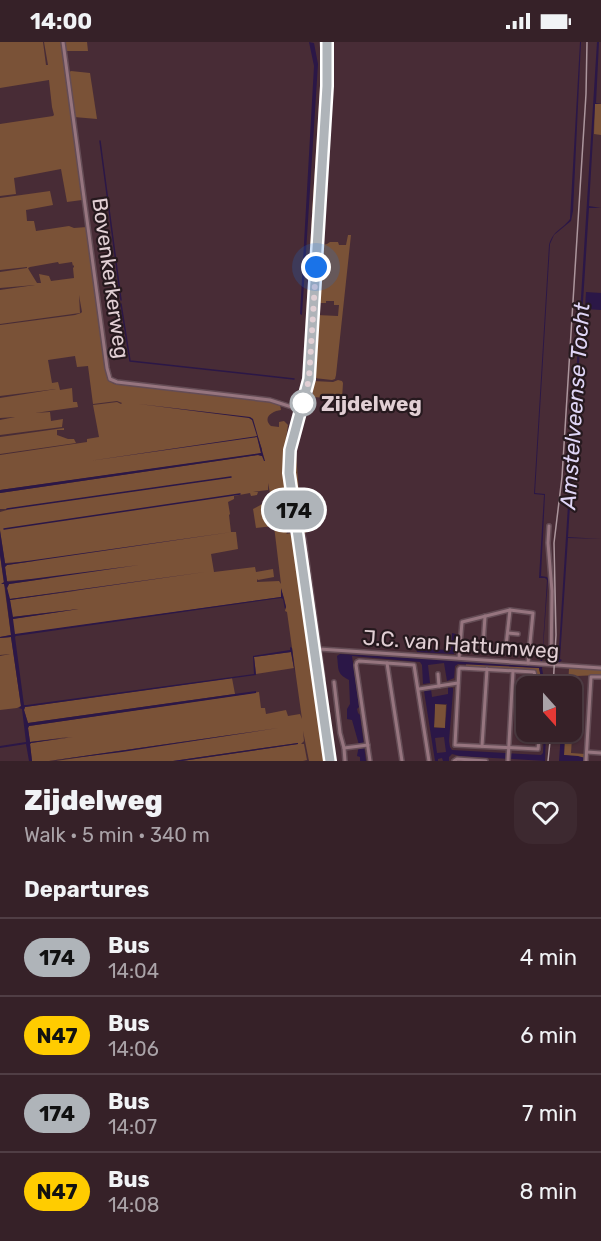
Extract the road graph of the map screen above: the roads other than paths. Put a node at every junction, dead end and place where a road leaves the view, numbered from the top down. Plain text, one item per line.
1 (63, 42) edge
2 (325, 42) edge
3 (301, 410) junction
4 (549, 526) dead end
5 (295, 533) junction
6 (510, 610) junction
7 (485, 616) junction
8 (507, 633) junction
9 (518, 634) dead end
10 (483, 646) dead end
11 (506, 646) dead end
12 (319, 649) junction
13 (459, 658) junction
14 (387, 663) junction
15 (528, 663) junction
16 (551, 664) junction
17 (601, 668) edge
18 (486, 669) junction
19 (513, 671) junction
20 (438, 674) dead end
21 (535, 676) edge
22 (601, 677) edge
23 (323, 678) dead end
24 (334, 682) dead end
25 (458, 683) junction
26 (439, 686) junction
27 (418, 688) junction
28 (539, 742) edge
29 (366, 745) junction
30 (482, 746) junction
31 (344, 748) junction
32 (509, 750) junction
33 (587, 752) junction
34 (601, 753) edge
35 (330, 761) edge
36 (345, 761) edge
37 (370, 761) edge
38 (402, 761) edge
39 (429, 761) edge
40 (454, 761) edge
41 (481, 761) edge
42 (486, 761) edge
43 (508, 761) edge
44 (586, 761) edge

1 - 3 street, Bovenkerkerweg
2 - 3 main road
3 - 5 main road
4 - 16 street
5 - 12 street
5 - 35 main road
6 - 7 street
6 - 8 street
6 - 15 street
7 - 10 street
7 - 13 street
8 - 9 street
8 - 11 street
12 - 13 street, J.C. van Hattumweg
12 - 23 street
13 - 15 street, J.C. van Hattumweg
14 - 27 street
14 - 29 street
14 - 38 street
15 - 16 street, J.C. van Hattumweg
16 - 17 street, J.C. van Hattumweg
18 - 19 street
18 - 25 street
18 - 30 street
19 - 21 street
19 - 32 street
20 - 26 street
22 - 33 street
24 - 31 street
25 - 26 street
25 - 30 street
26 - 27 street
27 - 39 street
28 - 32 street
29 - 31 street
29 - 37 street
30 - 32 street
31 - 36 street
32 - 43 street
33 - 34 street
33 - 44 street
40 - 41 street
41 - 42 street

